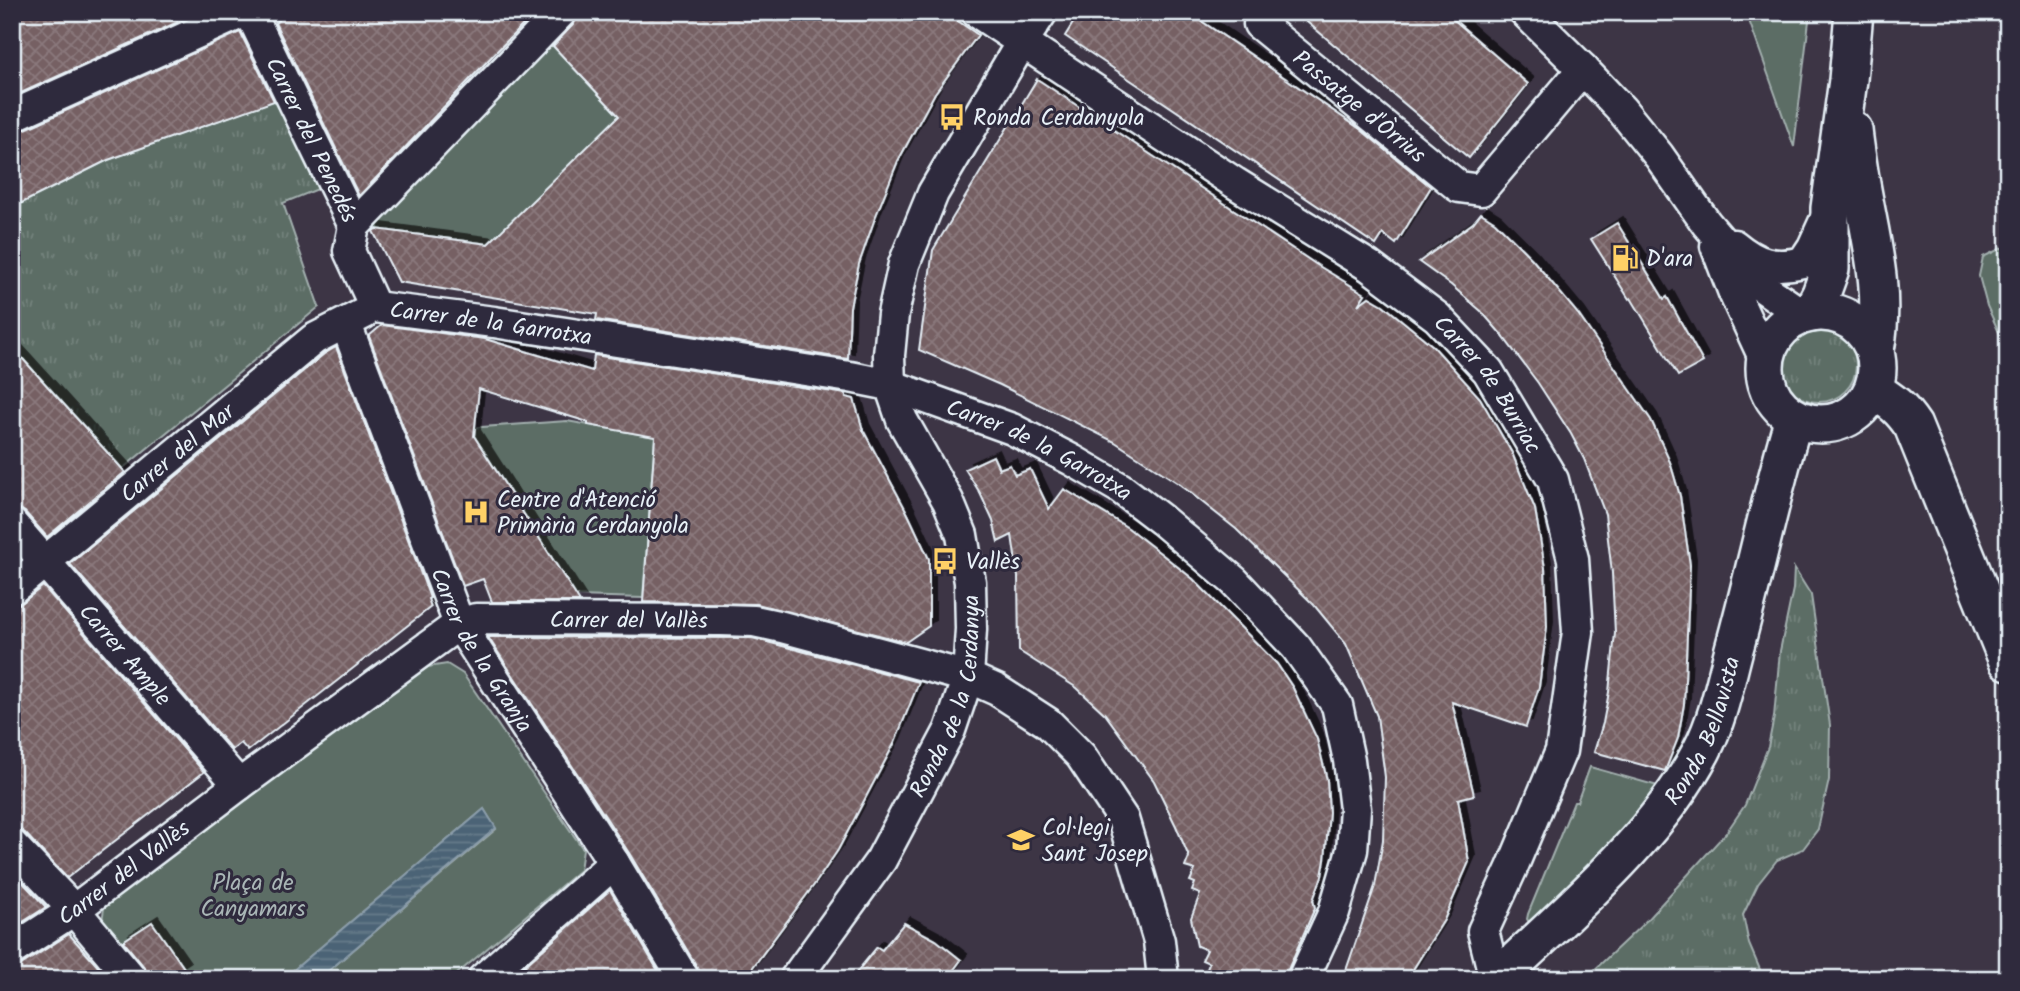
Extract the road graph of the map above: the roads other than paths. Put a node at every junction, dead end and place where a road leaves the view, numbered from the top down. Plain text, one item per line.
1 (243, 12) edge
2 (250, 12) edge
3 (561, 12) edge
4 (977, 12) edge
5 (1042, 12) edge
6 (1525, 12) edge
7 (1854, 12) edge
8 (1259, 24) dead end
9 (1022, 42) junction
10 (1584, 69) junction
11 (1848, 80) junction
12 (12, 117) edge
13 (1830, 208) junction
14 (1706, 223) junction
15 (354, 226) junction
16 (375, 307) junction
17 (1807, 314) junction
18 (346, 324) junction
19 (1875, 350) junction
20 (1765, 360) junction
21 (890, 385) junction
22 (1873, 390) junction
23 (1794, 418) junction
24 (12, 524) edge
25 (44, 561) junction
26 (12, 589) edge
27 (459, 624) junction
28 (2008, 661) edge
29 (968, 677) junction
30 (239, 785) junction
31 (12, 845) edge
32 (614, 863) junction
33 (74, 910) junction
34 (12, 950) edge
35 (132, 979) edge
36 (483, 979) edge
37 (684, 979) edge
38 (795, 979) edge
39 (1163, 979) edge
40 (1303, 979) edge
41 (1496, 979) edge

1 - 12 street
2 - 15 street, Carrer del Penedés
3 - 15 street
4 - 9 street, Carrer de Burriac
5 - 9 street, Ronda de la Cerdanya
6 - 10 street
7 - 11 street
8 - 10 street, Passatge d'Òrrius
9 - 21 street, Ronda de la Cerdanya
9 - 41 street, Carrer de Burriac
10 - 14 street
11 - 13 street
11 - 19 street
13 - 14 street
13 - 17 street
14 - 17 street
14 - 20 street
15 - 16 street, Carrer del Penedés
16 - 18 street
16 - 21 street, Carrer de la Garrotxa
17 - 19 street
17 - 20 street
18 - 25 street, Carrer del Mar
18 - 27 street, Carrer de la Granja
19 - 22 street
20 - 23 street
21 - 29 street, Ronda de la Cerdanya
21 - 40 street, Carrer de la Garrotxa
22 - 23 street
22 - 28 street
23 - 41 street, Ronda Bellavista
24 - 25 street, Carrer Ample
25 - 26 street, Carrer del Mar
25 - 30 street, Carrer Ample
27 - 29 street, Carrer del Vallès
27 - 30 street, Carrer del Vallès
27 - 32 street, Carrer de la Granja
29 - 38 street, Ronda de la Cerdanya
29 - 39 street, Carrer del Vallès
30 - 33 street, Carrer del Vallès
31 - 33 street
32 - 36 street
32 - 37 street, Carrer de la Granja
33 - 34 street, Carrer del Vallès
33 - 35 street

